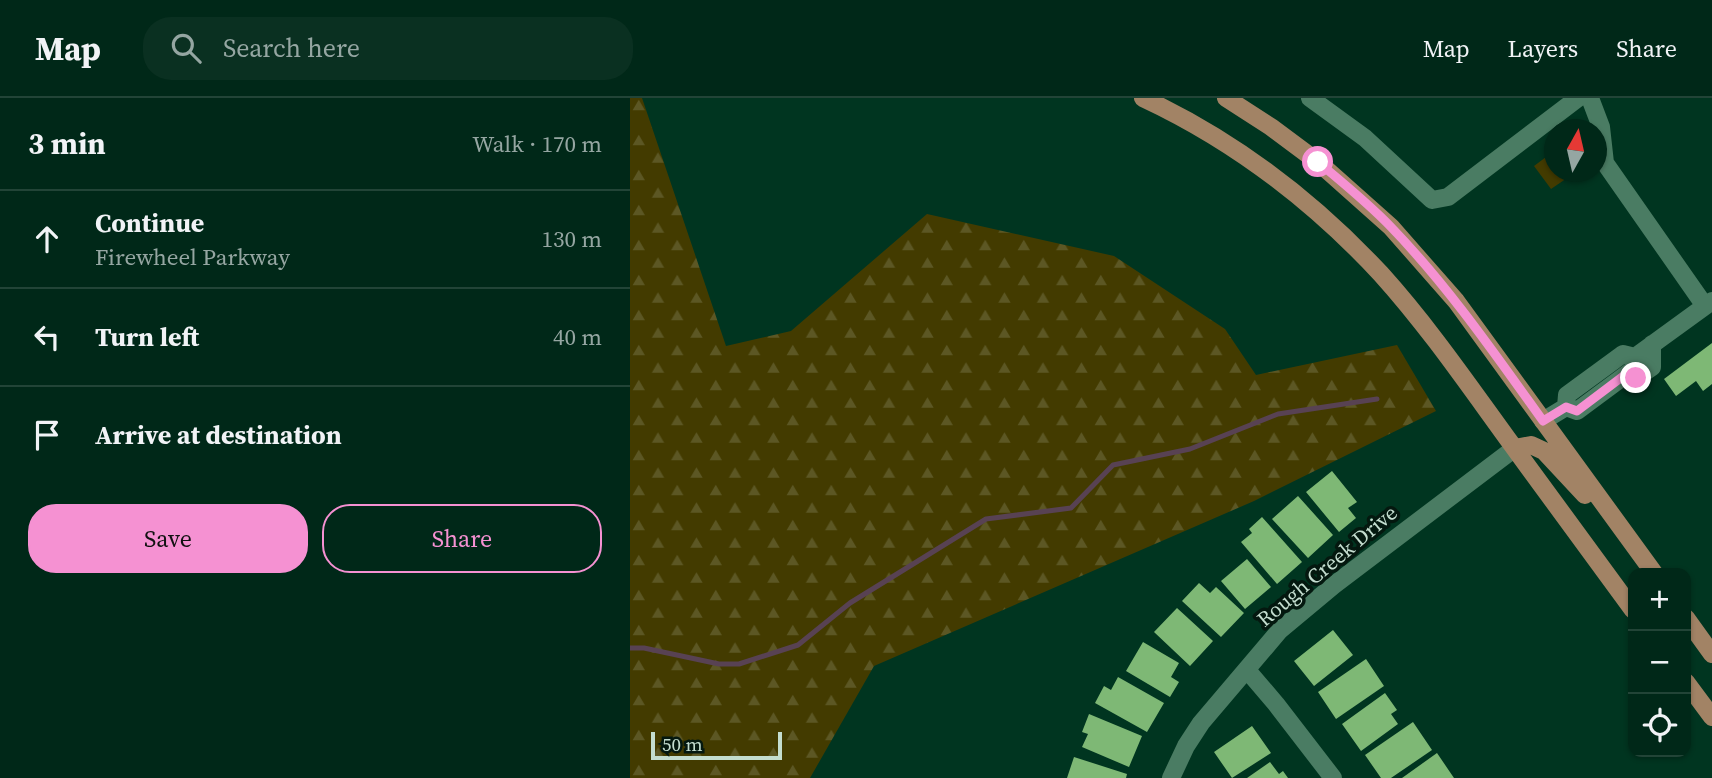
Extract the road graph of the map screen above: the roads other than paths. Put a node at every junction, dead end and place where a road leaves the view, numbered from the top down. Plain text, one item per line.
1 (1143, 98) edge
2 (1226, 98) edge
3 (1578, 98) edge
4 (1590, 98) edge
5 (1313, 99) edge
6 (1709, 304) edge
7 (1652, 344) junction
8 (1635, 356) junction
9 (1626, 374) junction
10 (1566, 407) junction
11 (1543, 421) junction
12 (1515, 448) junction
13 (1638, 551) junction
14 (1650, 568) edge
15 (1628, 603) edge
16 (1691, 625) edge
17 (1712, 654) edge
18 (1247, 670) junction
19 (1691, 688) edge
20 (1712, 717) edge
21 (1171, 778) edge
22 (1334, 778) edge

1 - 12 main road
2 - 11 main road
3 - 5 street
4 - 6 street
6 - 7 street
7 - 8 street
7 - 9 street
8 - 9 street
8 - 10 street
9 - 10 street
10 - 11 street
11 - 13 main road
12 - 13 main road
12 - 15 main road
12 - 18 street, Rough Creek Drive
13 - 14 main road
16 - 17 main road
18 - 21 street, Rough Creek Drive
18 - 22 street
19 - 20 main road

